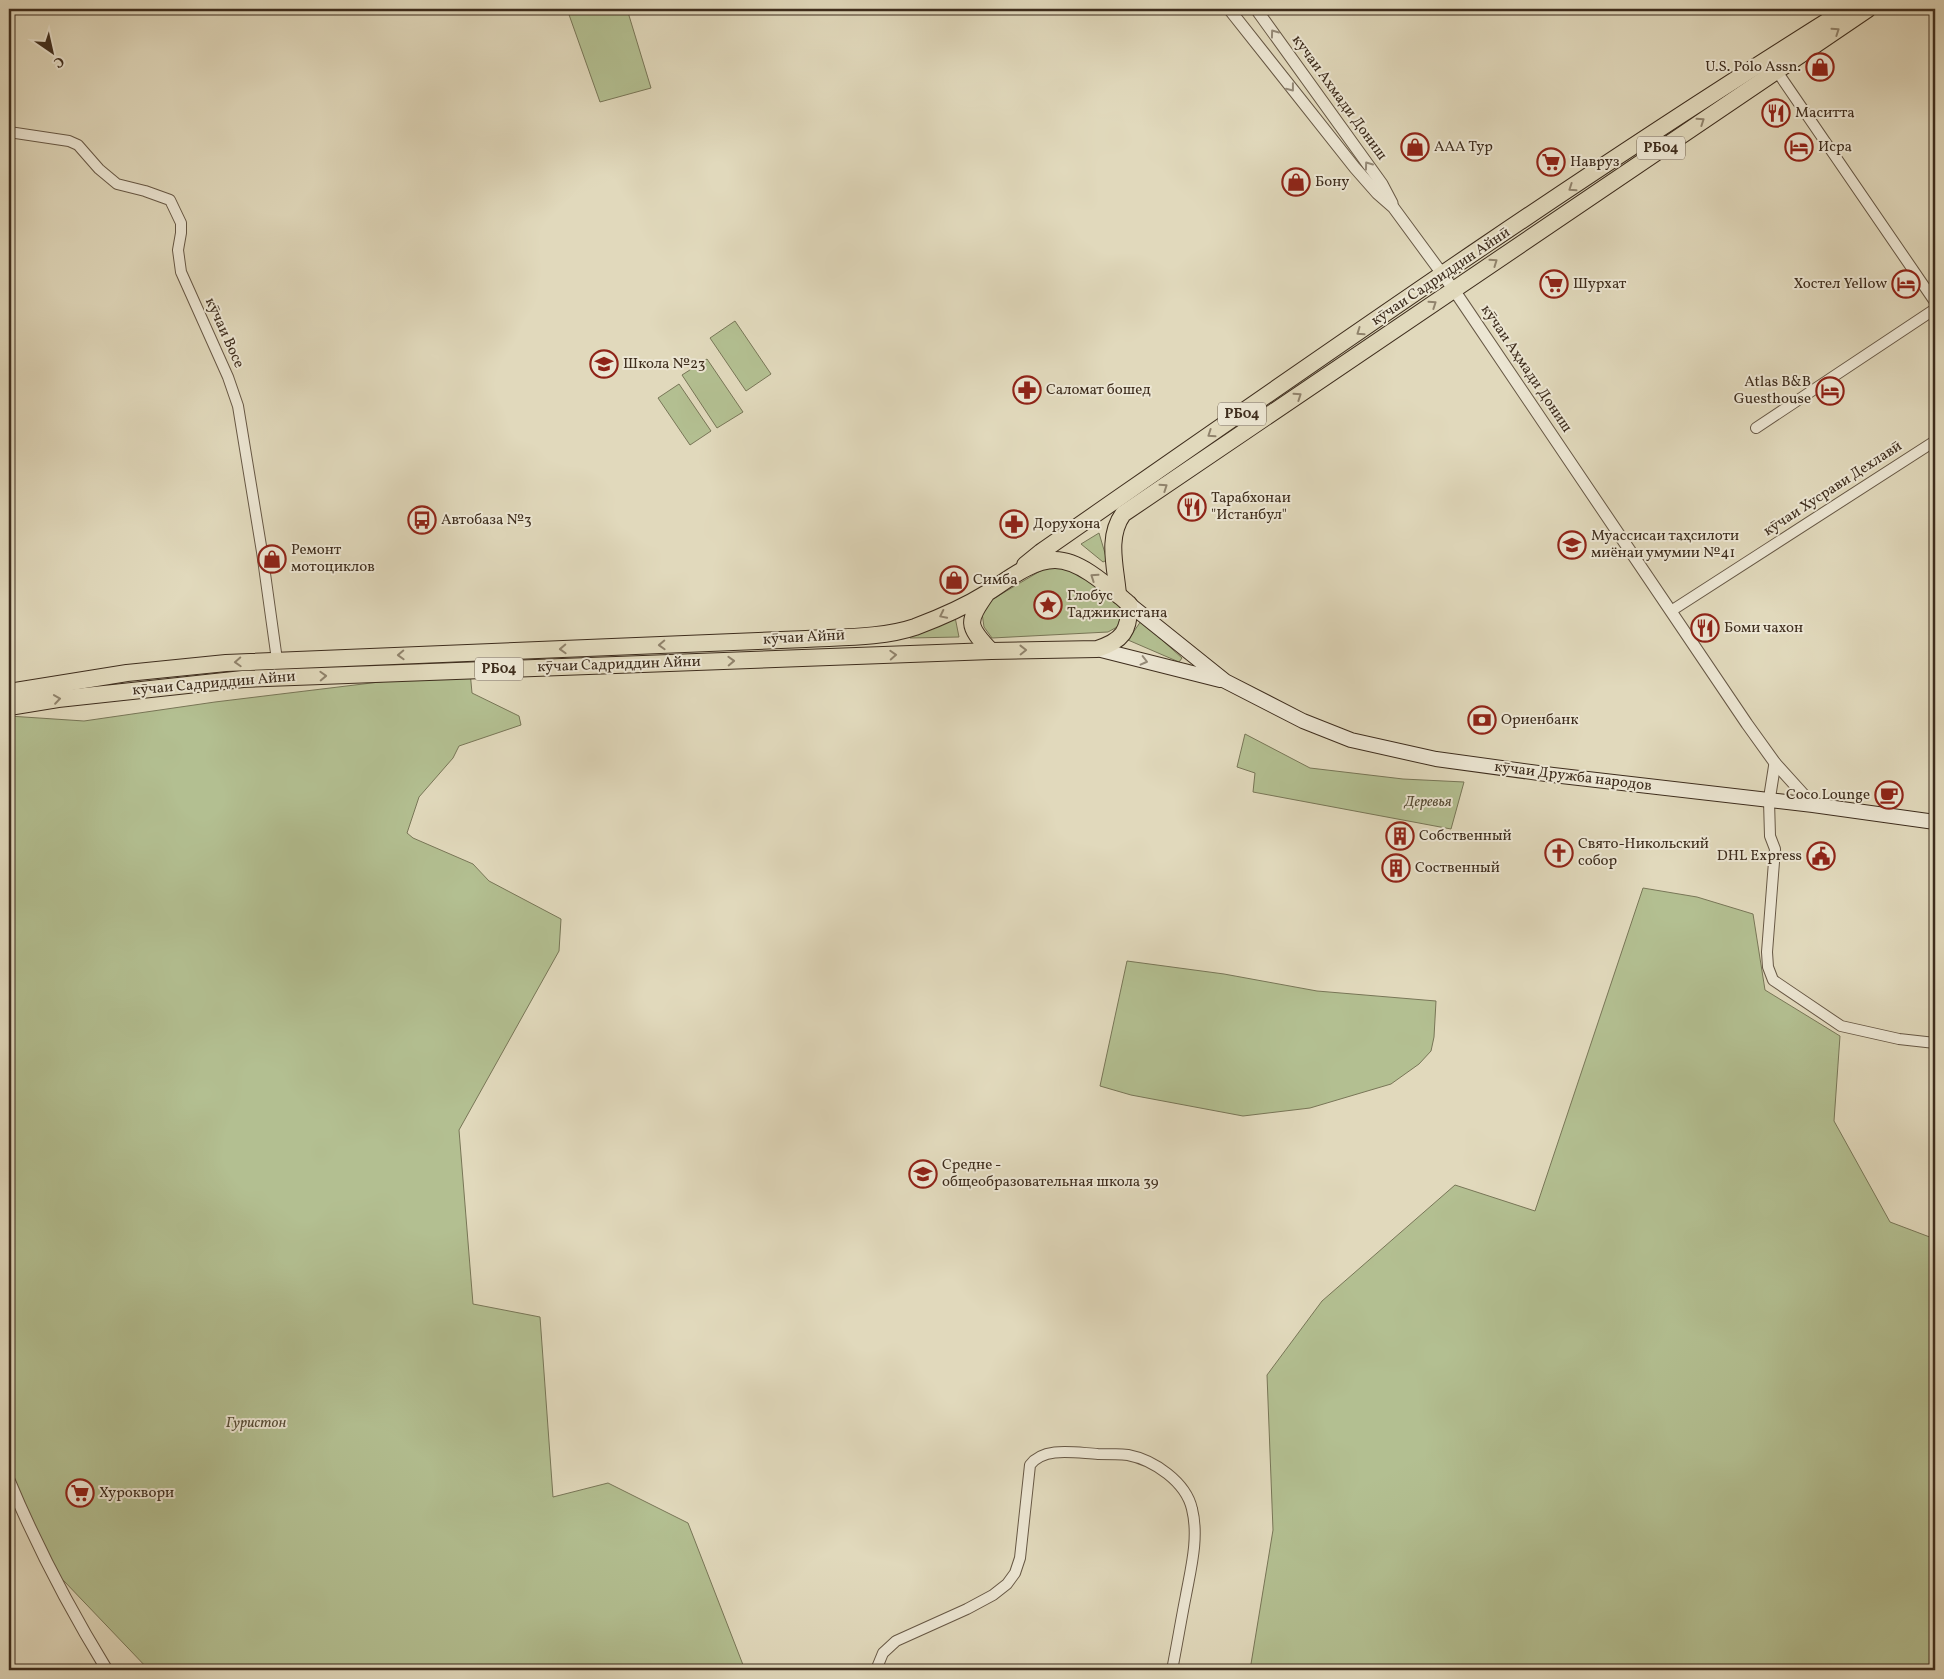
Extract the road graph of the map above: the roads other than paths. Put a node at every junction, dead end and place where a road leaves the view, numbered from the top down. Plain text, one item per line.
1 (1229, 9) edge
2 (1256, 9) edge
3 (1847, 9) edge
4 (1868, 9) edge
5 (1772, 64) junction
6 (9, 132) edge
7 (1394, 207) junction
8 (1443, 275) junction
9 (1454, 290) junction
10 (1935, 302) edge
11 (1935, 309) edge
12 (1756, 428) dead end
13 (1935, 441) edge
14 (1016, 573) junction
15 (987, 593) junction
16 (1123, 600) junction
17 (1671, 612) junction
18 (612, 647) joint
19 (1097, 649) junction
20 (991, 651) junction
21 (277, 660) junction
22 (1225, 681) junction
23 (9, 692) edge
24 (9, 707) edge
25 (1775, 763) junction
26 (1769, 801) junction
27 (1813, 805) junction
28 (1935, 822) edge
29 (1935, 1043) edge
30 (9, 1480) edge
31 (107, 1670) edge
32 (876, 1670) edge
33 (1172, 1670) edge

1 -> 7 street, кӯчаи Аҳмади Дониш
7 -> 2 street, кучаи Ахмади Дониш
3 - 5 highway, кӯчаи Садриддин Айнӣ / РБ04
5 -> 4 highway, кӯчаи Садриддин Айнӣ / РБ04
5 -> 8 highway, кӯчаи Садриддин Айнӣ / РБ04
9 -> 5 highway, кӯчаи Садриддин Айнӣ / РБ04
5 - 10 street
6 - 21 street, кӯчаи Восе
7 - 8 street, кӯчаи Аҳмади Дониш
8 - 9 street, кӯчаи Аҳмади Дониш
8 -> 14 highway, кӯчаи Садриддин Айнӣ / РБ04
16 -> 9 highway, кӯчаи Садриддин Айнӣ / РБ04
9 - 17 street, кӯчаи Аҳмади Дониш
11 - 12 street
13 - 17 street, кӯчаи Хусрави Дехлавӣ
14 - 15 highway, РБ04
16 -> 14 highway, РБ04
15 -> 18 highway, кӯчаи Айнӣ / РБ04
15 - 20 highway, РБ04
16 - 19 highway, РБ04
16 - 22 main road
17 - 25 street, кӯчаи Аҳмади Дониш
18 -> 21 highway, кӯчаи Садриддин Айни / РБ04
20 -> 19 highway, РБ04
19 -> 22 main road
24 -> 20 highway, кӯчаи Садриддин Айни / РБ04
21 -> 23 highway, кӯчаи Садриддин Айни / РБ04
22 - 26 main road, кӯчаи Дружба народов
25 - 26 street
25 - 27 street, кӯчаи Аҳмади Дониш
26 - 27 main road, кӯчаи Дружба народов
26 - 29 street
27 - 28 main road, кӯчаи Дружба народов
30 - 31 street
32 - 33 street

